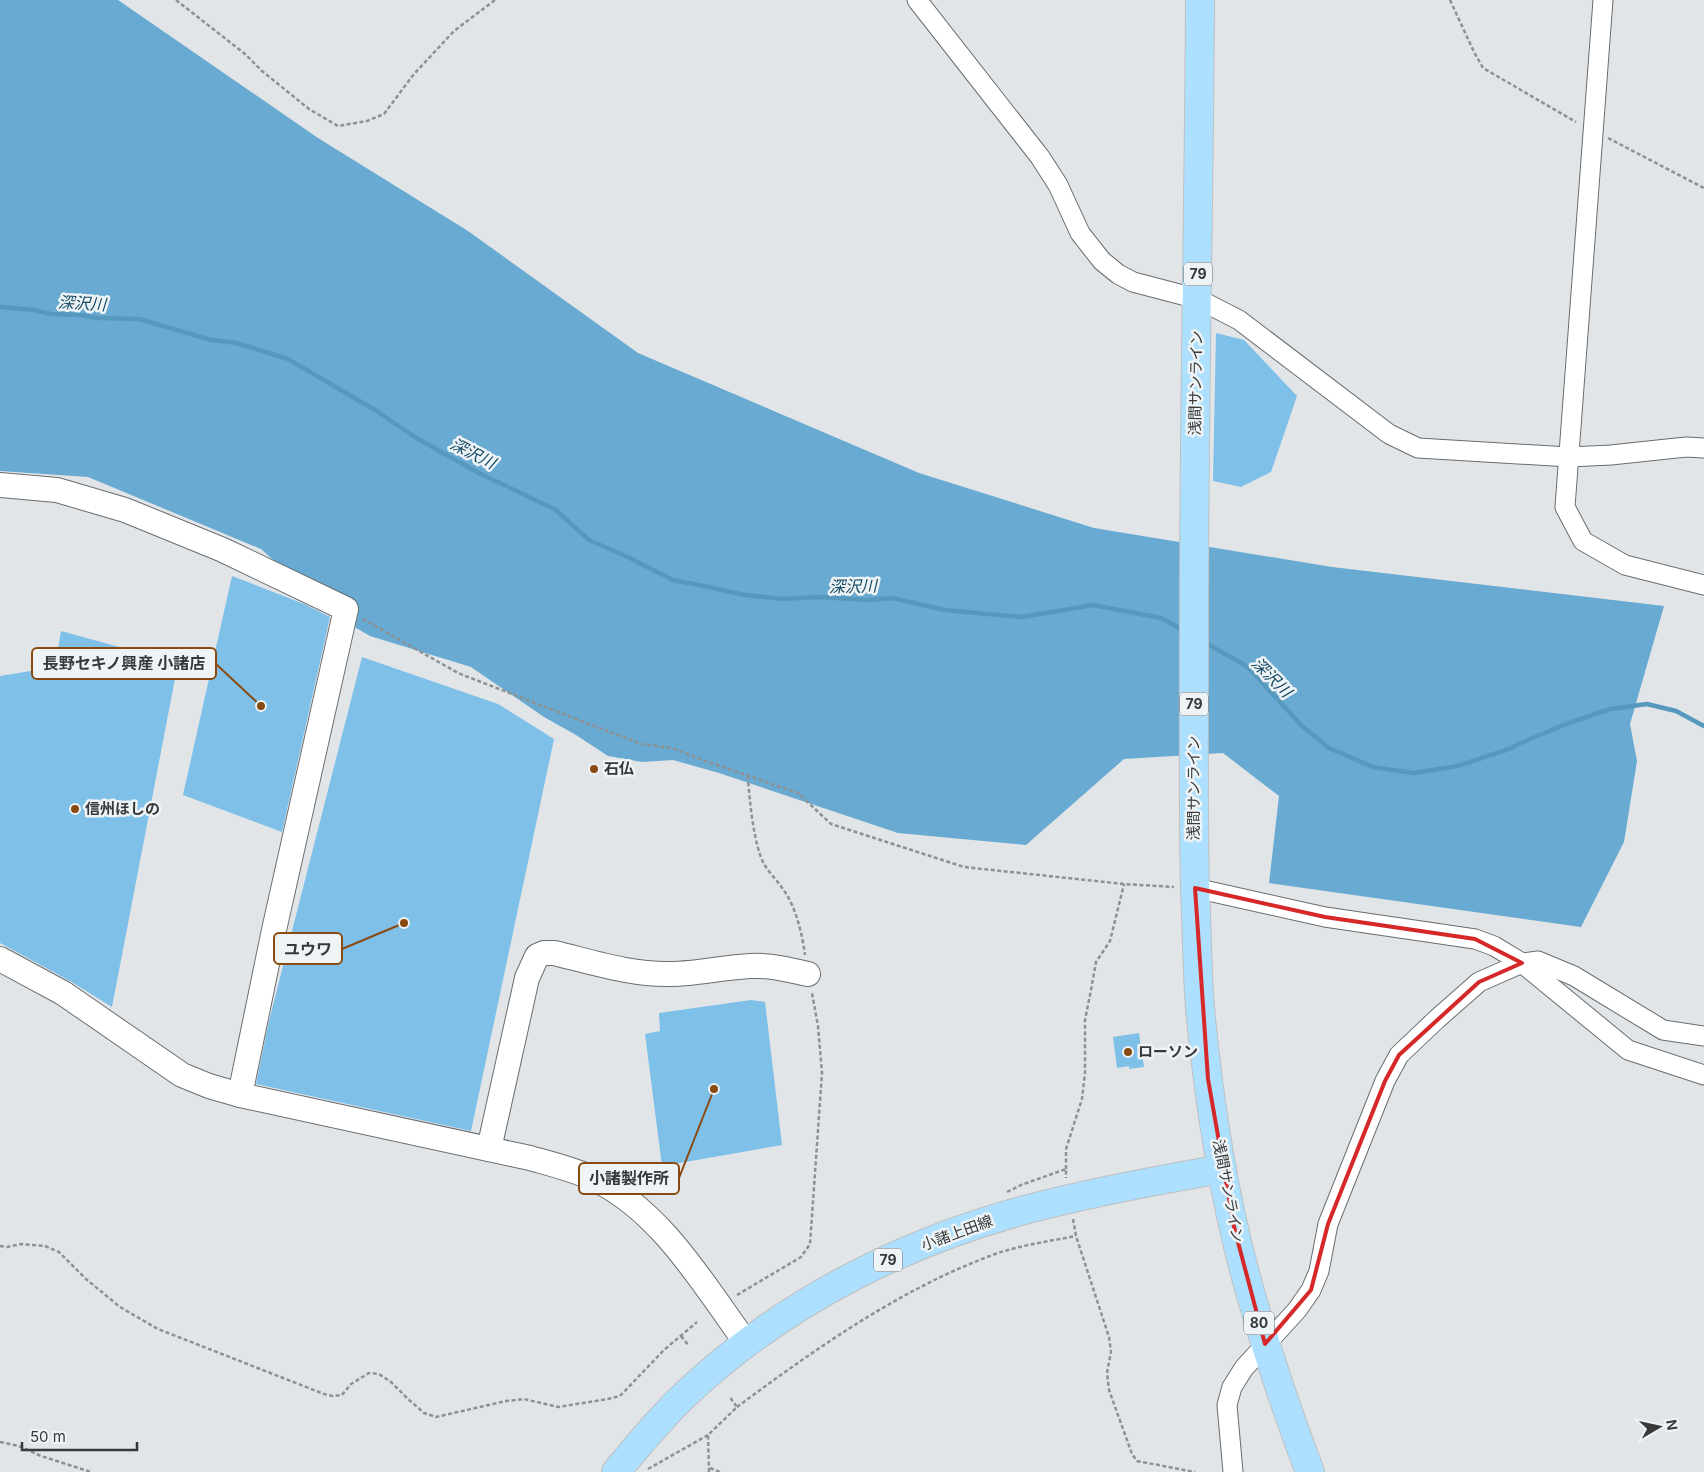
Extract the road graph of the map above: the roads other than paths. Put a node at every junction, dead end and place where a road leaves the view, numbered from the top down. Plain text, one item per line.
1 (917, 0) edge
2 (1200, 0) edge
3 (1603, 0) edge
4 (1198, 298) junction
5 (1704, 448) edge
6 (1569, 457) junction
7 (0, 485) edge
8 (1704, 585) edge
9 (1195, 888) junction
10 (0, 959) edge
11 (1522, 963) junction
12 (808, 974) road end
13 (1704, 1036) edge
14 (1704, 1075) edge
15 (240, 1095) junction
16 (489, 1149) junction
17 (1222, 1169) junction
18 (747, 1344) junction
19 (1265, 1344) junction
20 (616, 1472) edge
21 (1234, 1472) edge
22 (1310, 1472) edge

1 - 4 street
2 - 4 main road, 浅間サンライン / 79
3 - 6 street
4 - 6 street
4 - 9 main road, 浅間サンライン / 79
5 - 6 street
6 - 8 street
7 - 15 street
9 - 11 street
9 - 17 main road, 浅間サンライン / 79
10 - 15 street
11 - 13 street
11 - 14 street
11 - 19 street
12 - 16 street
15 - 16 street
16 - 18 street
17 - 18 main road, 小諸上田線 / 79
17 - 19 main road, 浅間サンライン / 80
18 - 20 main road, 小諸上田線 / 79
19 - 21 street
19 - 22 main road, 浅間サンライン / 80

